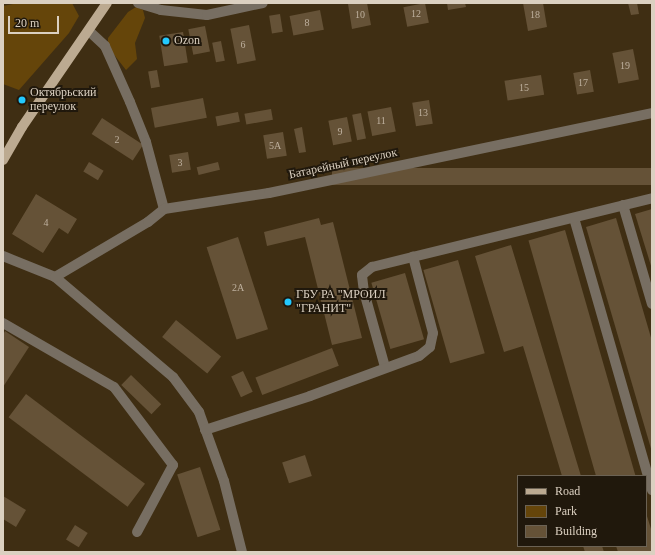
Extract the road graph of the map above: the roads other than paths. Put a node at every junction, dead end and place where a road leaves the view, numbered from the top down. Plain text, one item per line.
1 (107, 3) edge
2 (138, 3) edge
3 (263, 3) edge
4 (89, 31) junction
5 (652, 113) edge
6 (3, 160) edge
7 (652, 198) edge
8 (623, 205) junction
9 (164, 209) junction
10 (574, 218) junction
11 (3, 256) edge
12 (412, 257) junction
13 (55, 277) junction
14 (652, 304) edge
15 (3, 323) edge
16 (385, 367) junction
17 (205, 430) junction
18 (652, 490) edge
19 (137, 532) dead end
20 (242, 552) edge

1 - 4 main road
2 - 3 street
4 - 6 main road
4 - 9 street
5 - 9 street, Батарейный переулок
7 - 8 street
8 - 10 street
8 - 14 street
9 - 13 street
10 - 12 street
10 - 18 street
11 - 13 street
12 - 16 street
12 - 16 street
13 - 17 street
15 - 19 street
16 - 17 street
17 - 20 street

